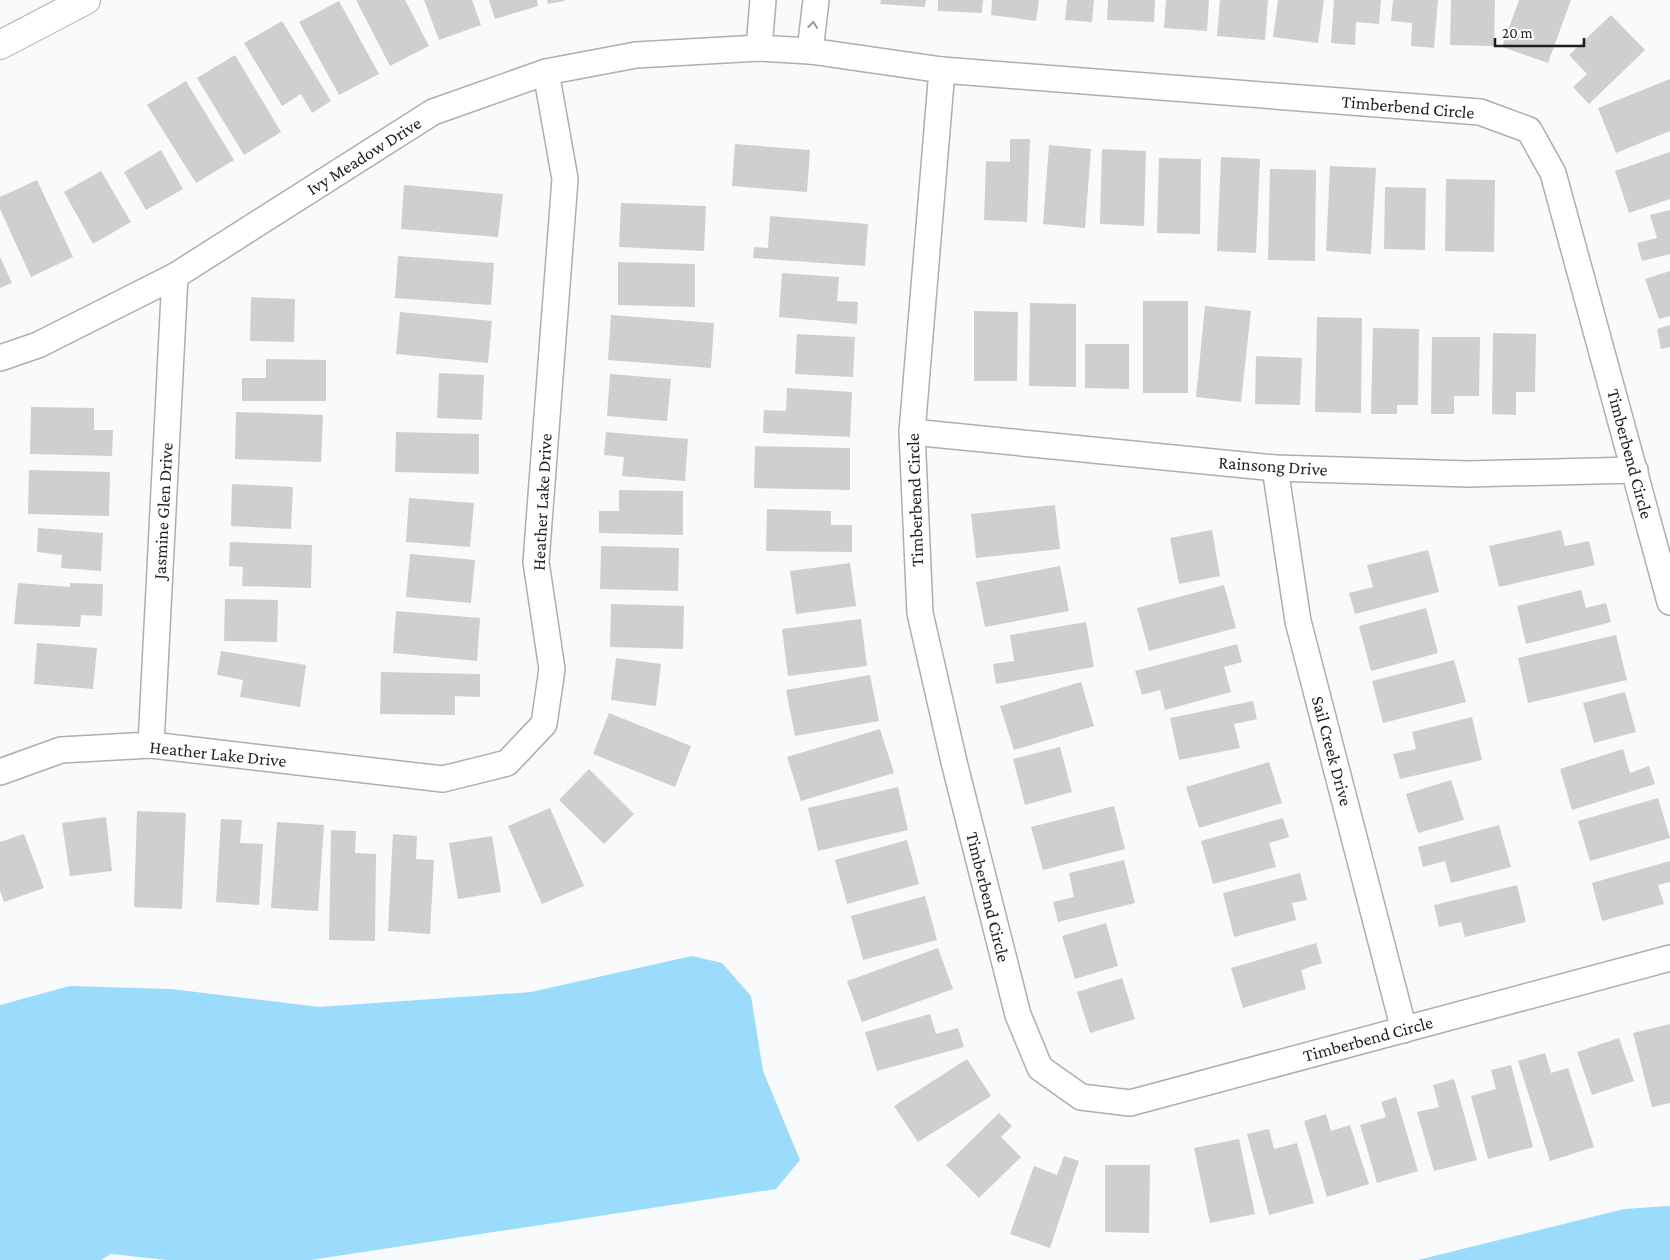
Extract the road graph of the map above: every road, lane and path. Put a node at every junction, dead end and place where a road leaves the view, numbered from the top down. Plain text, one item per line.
1 (55, 0) edge
2 (86, 0) edge
3 (763, 0) edge
4 (816, 0) edge
5 (0, 41) edge
6 (0, 45) edge
7 (759, 48) junction
8 (810, 50) junction
9 (942, 70) junction
10 (546, 72) junction
11 (175, 276) junction
12 (0, 358) edge
13 (912, 432) junction
14 (1275, 468) junction
15 (1635, 470) junction
16 (1670, 602) edge
17 (151, 745) junction
18 (0, 772) edge
19 (1670, 958) edge
20 (1404, 1030) junction

1 - 5 street
2 - 6 street
3 - 7 street
8 -> 4 street
7 - 8 street, Timberbend Circle
7 - 10 street, Ivy Meadow Drive
8 - 9 street, Timberbend Circle
9 - 13 street, Timberbend Circle
9 - 15 street, Timberbend Circle
10 - 11 street, Ivy Meadow Drive
10 - 17 street, Heather Lake Drive
11 - 12 street, Ivy Meadow Drive
11 - 17 street, Jasmine Glen Drive
13 - 14 street, Rainsong Drive
13 - 20 street, Timberbend Circle
14 - 15 street, Rainsong Drive
14 - 20 street, Sail Creek Drive
15 - 16 street, Timberbend Circle
17 - 18 street, Heather Lake Drive
19 - 20 street, Timberbend Circle

